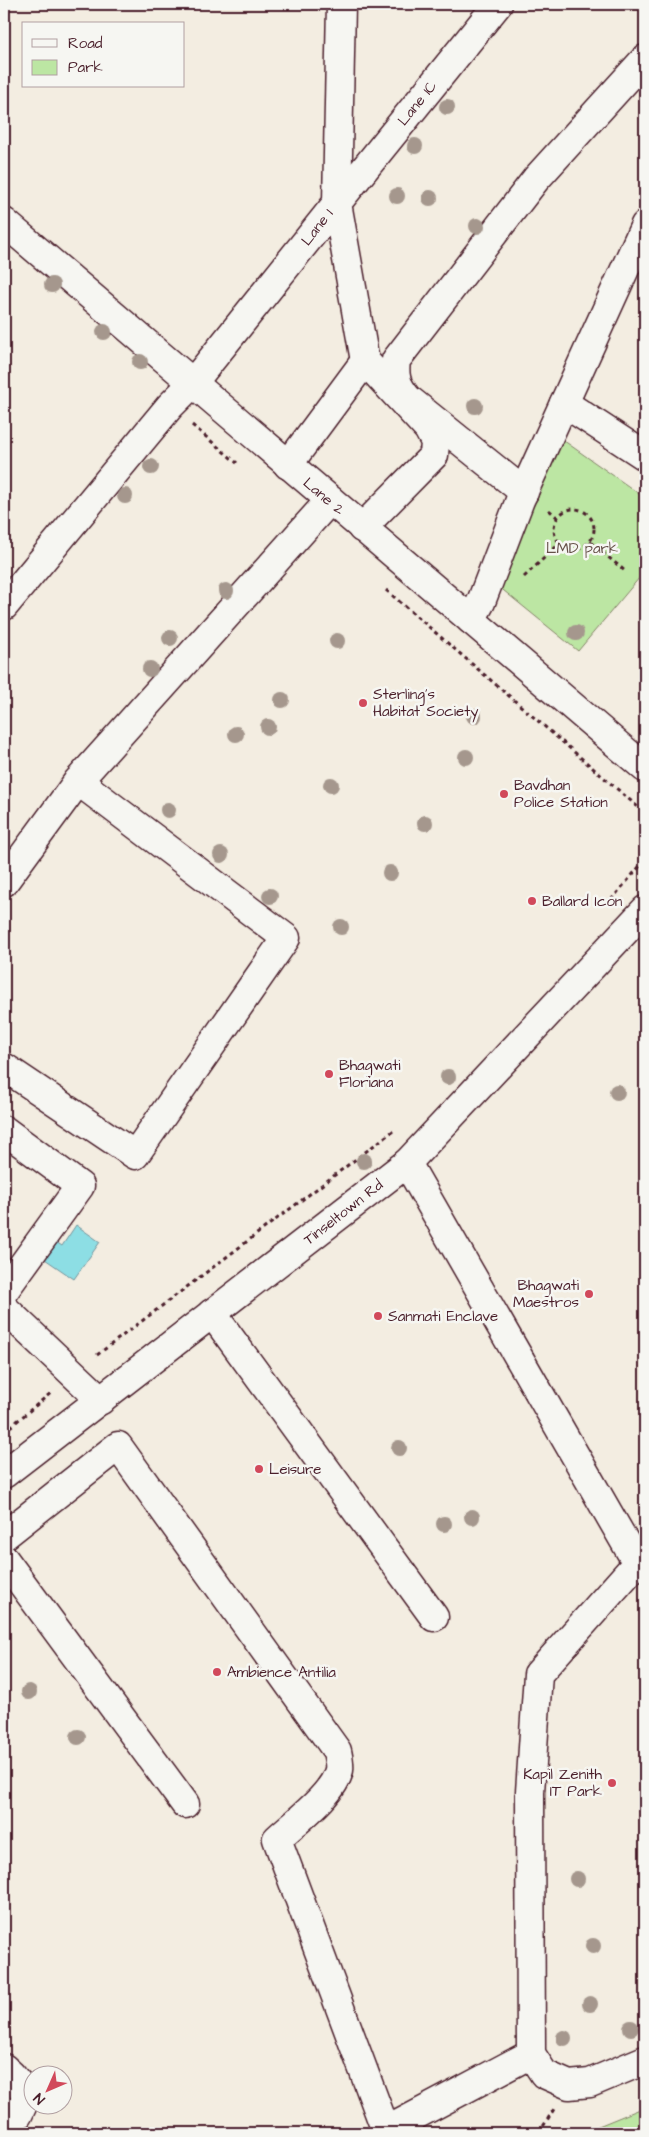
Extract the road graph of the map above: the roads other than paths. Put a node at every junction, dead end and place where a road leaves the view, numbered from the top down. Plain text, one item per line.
1 (341, 4) edge
2 (498, 4) edge
3 (645, 59) edge
4 (337, 203) junction
5 (4, 222) edge
6 (645, 225) edge
7 (365, 361) junction
8 (192, 384) junction
9 (564, 403) junction
10 (645, 456) edge
11 (288, 465) junction
12 (524, 492) junction
13 (330, 500) junction
14 (362, 528) junction
15 (4, 606) edge
16 (471, 620) junction
17 (645, 768) edge
18 (78, 781) junction
19 (4, 882) edge
20 (645, 910) edge
21 (4, 1067) edge
22 (4, 1130) edge
23 (407, 1163) junction
24 (4, 1291) edge
25 (4, 1308) edge
26 (212, 1313) junction
27 (101, 1400) junction
28 (4, 1474) edge
29 (4, 1536) edge
30 (4, 1558) edge
31 (641, 1564) edge
32 (434, 1617) dead end
33 (185, 1804) dead end
34 (531, 2054) junction
35 (645, 2060) edge
36 (4, 2068) edge
37 (4, 2126) edge
38 (384, 2132) edge

1 - 4 street, Lane 1
2 - 4 street, Lane 1C
3 - 12 street
4 - 7 street
4 - 8 street, Lane 1
5 - 8 street, Lane 2
6 - 9 street
7 - 11 street
7 - 14 street
8 - 11 street, Lane 2
8 - 15 street, Lane 1
9 - 10 street
9 - 12 street
11 - 13 street, Lane 2
12 - 16 street
13 - 14 street, Lane 2
13 - 18 street
14 - 16 street, Lane 2
16 - 17 street, Lane 2
18 - 19 street
18 - 21 street
20 - 23 street, Tinseltown Rd
22 - 24 street
23 - 26 street, Tinseltown Rd
23 - 31 street
25 - 27 street
26 - 27 street, Tinseltown Rd
26 - 32 street
27 - 28 street, Tinseltown Rd
29 - 38 street
30 - 33 street
31 - 34 street
34 - 35 street
34 - 38 street
36 - 37 street

